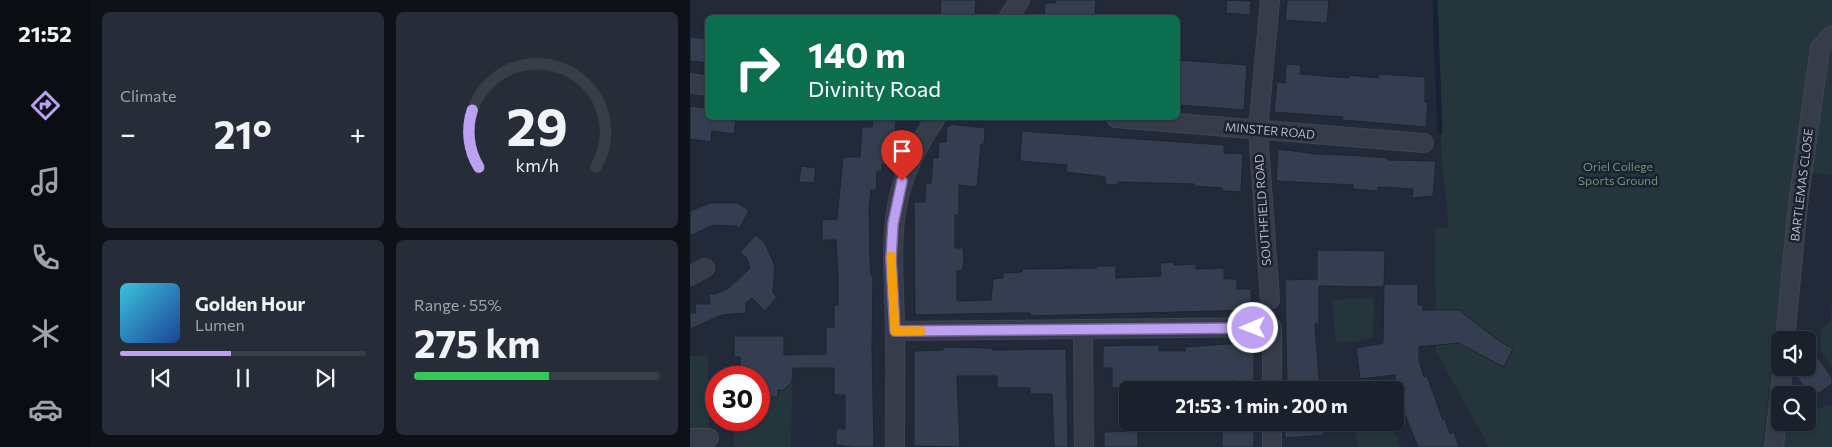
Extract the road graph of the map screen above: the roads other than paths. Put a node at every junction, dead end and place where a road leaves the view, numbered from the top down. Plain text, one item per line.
1 (1020, 0) edge
2 (1270, 0) edge
3 (1010, 15) edge
4 (1832, 35) edge
5 (935, 120) edge
6 (1140, 120) edge
7 (1258, 130) junction
8 (1424, 143) dead end
9 (1270, 300) dead end
10 (1083, 330) junction
11 (895, 331) junction
12 (1786, 331) edge
13 (1782, 376) edge
14 (1272, 381) edge
15 (1272, 431) edge
16 (690, 438) edge
17 (709, 438) dead end
18 (895, 447) edge
19 (1084, 447) edge
20 (1272, 447) edge
21 (1774, 447) edge

1 - 3 street
2 - 7 street, SOUTHFIELD ROAD
4 - 12 street, BARTLEMAS CLOSE
5 - 11 street
6 - 7 street, MINSTER ROAD
7 - 8 street, MINSTER ROAD
7 - 9 street, SOUTHFIELD ROAD
10 - 11 street
10 - 14 street
10 - 19 street
11 - 18 street
13 - 21 street
15 - 20 street
16 - 17 street

